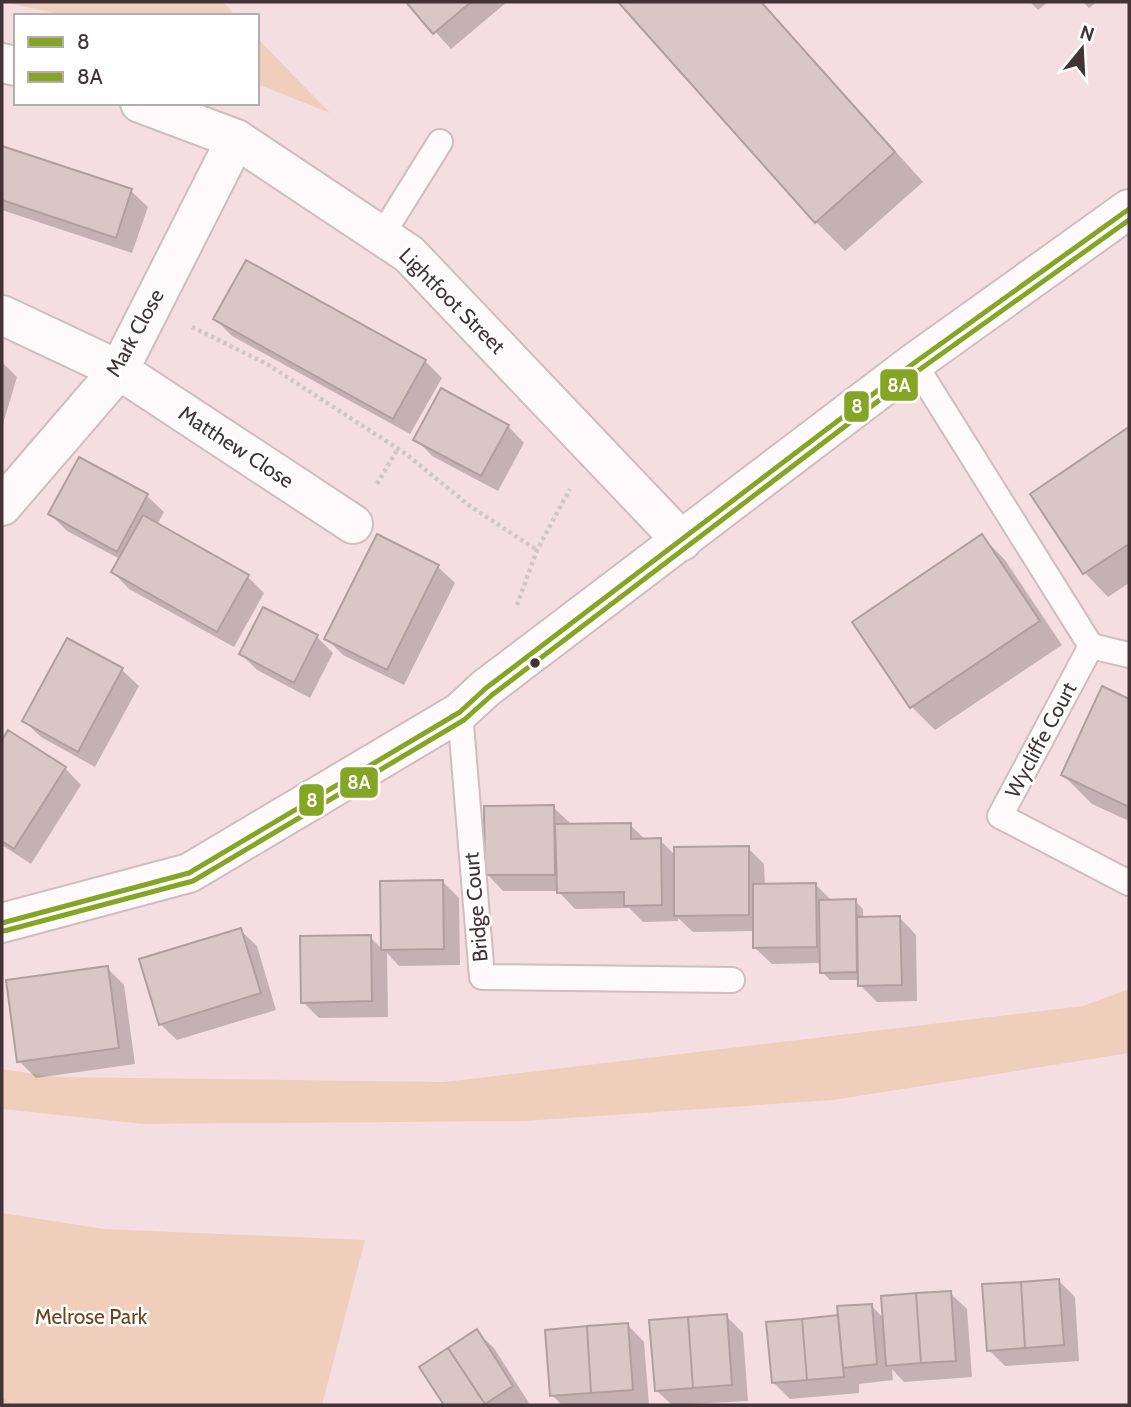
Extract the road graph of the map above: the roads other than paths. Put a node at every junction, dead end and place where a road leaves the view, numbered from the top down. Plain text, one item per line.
1 (145, 105) edge
2 (236, 139) junction
3 (440, 142) dead end
4 (1129, 209) edge
5 (382, 235) junction
6 (2, 316) edge
7 (914, 363) junction
8 (119, 370) junction
9 (2, 506) edge
10 (353, 524) dead end
11 (682, 541) junction
12 (1091, 646) junction
13 (1129, 655) edge
14 (460, 712) junction
15 (1129, 883) edge
16 (2, 923) edge
17 (732, 980) dead end

1 - 2 street, Lightfoot Street
2 - 5 street, Lightfoot Street
2 - 8 street, Mark Close
3 - 5 lane
4 - 7 street
5 - 11 street, Lightfoot Street
6 - 8 street, Matthew Close
7 - 11 street
7 - 12 lane
8 - 9 street, Mark Close
8 - 10 street, Matthew Close
11 - 14 street
12 - 13 lane
12 - 15 lane, Wycliffe Court
14 - 16 street
14 - 17 lane, Bridge Court

